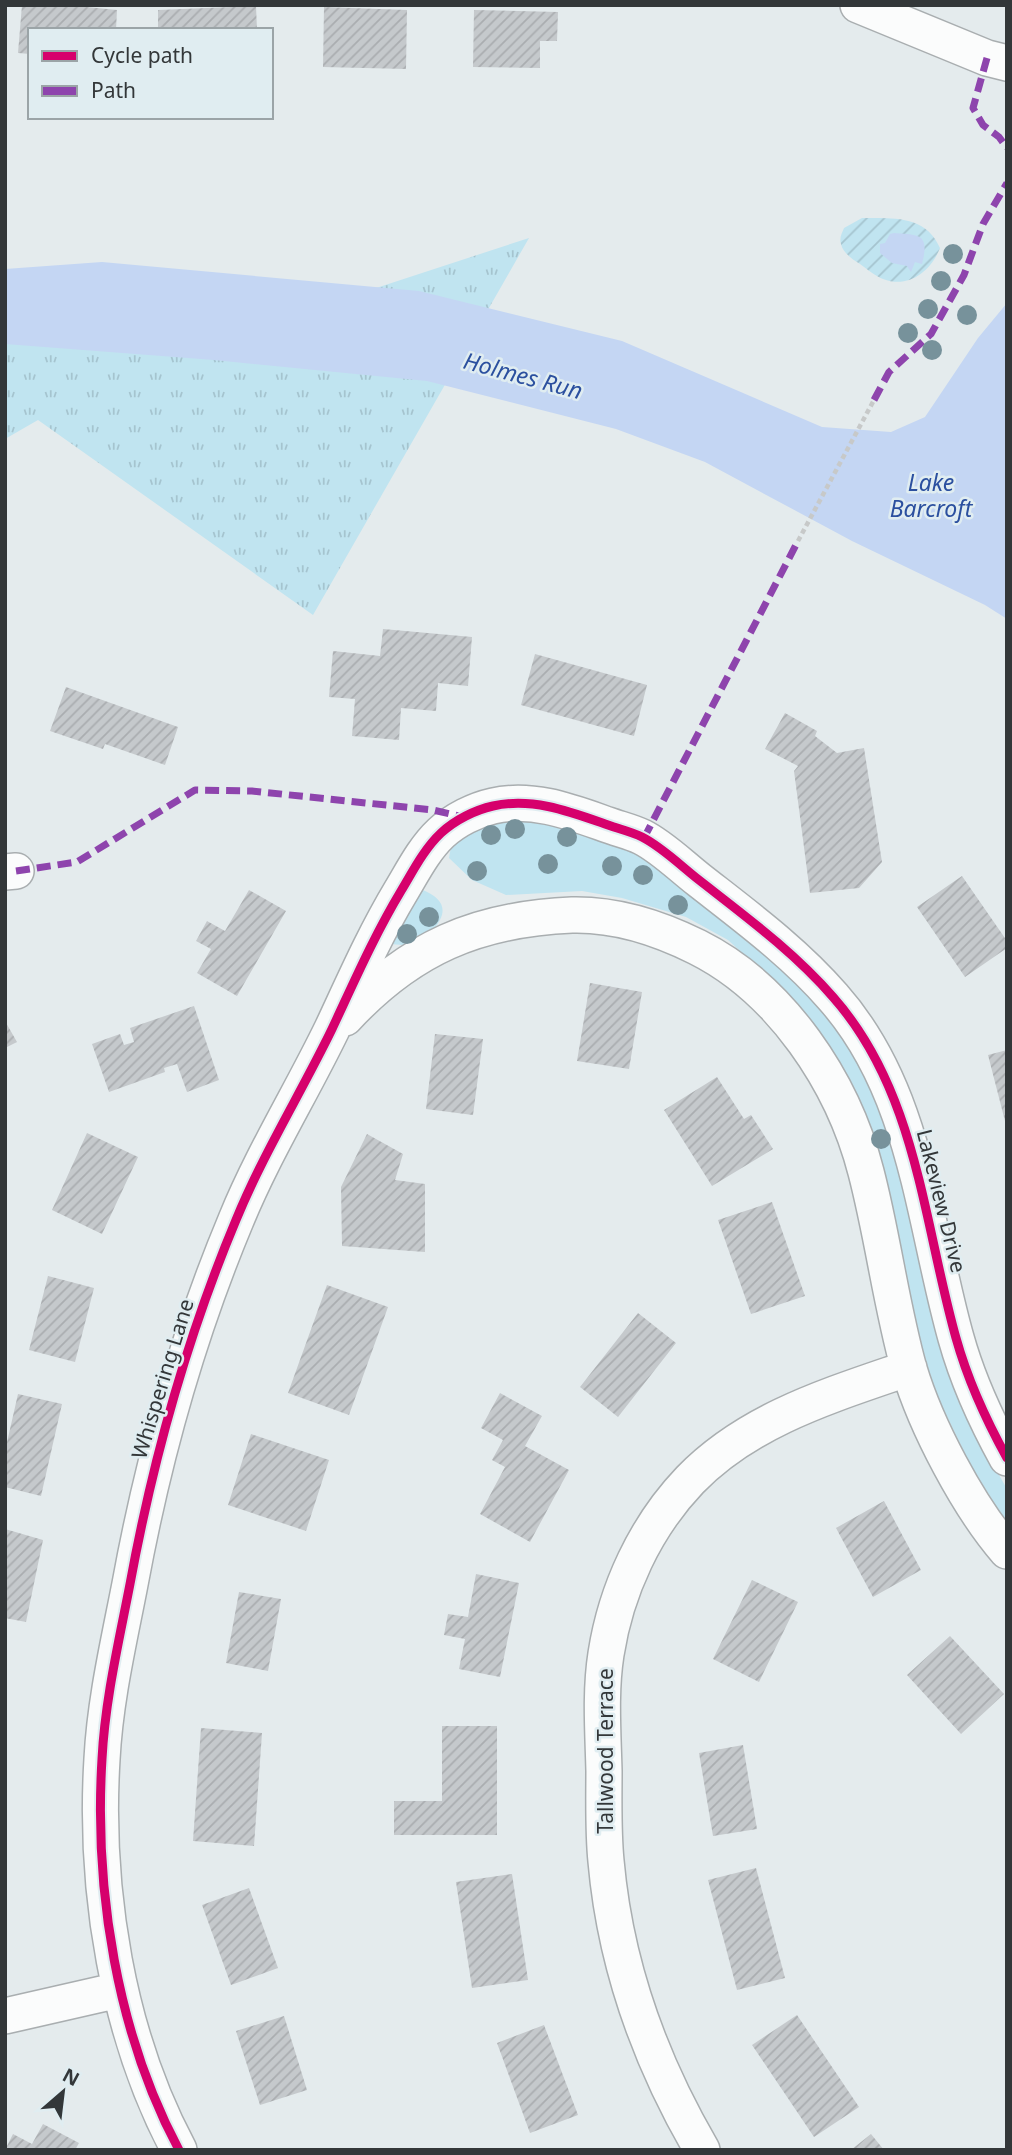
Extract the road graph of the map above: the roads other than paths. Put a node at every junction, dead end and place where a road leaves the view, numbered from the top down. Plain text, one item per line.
1 (858, 5) edge
2 (1007, 63) edge
3 (645, 838) joint
4 (330, 1032) junction
5 (909, 1368) junction
6 (1007, 1458) edge
7 (1007, 1551) edge
8 (119, 1990) junction
9 (5, 2016) edge
10 (179, 2150) edge
11 (702, 2150) edge

1 - 2 street
3 - 4 street, Whispering Lane
3 - 6 street, Lakeview Drive
4 - 5 street, Whispering Lane
4 - 8 street, Whispering Lane
5 - 7 street
5 - 11 street, Tallwood Terrace
8 - 9 street
8 - 10 street, Whispering Lane

